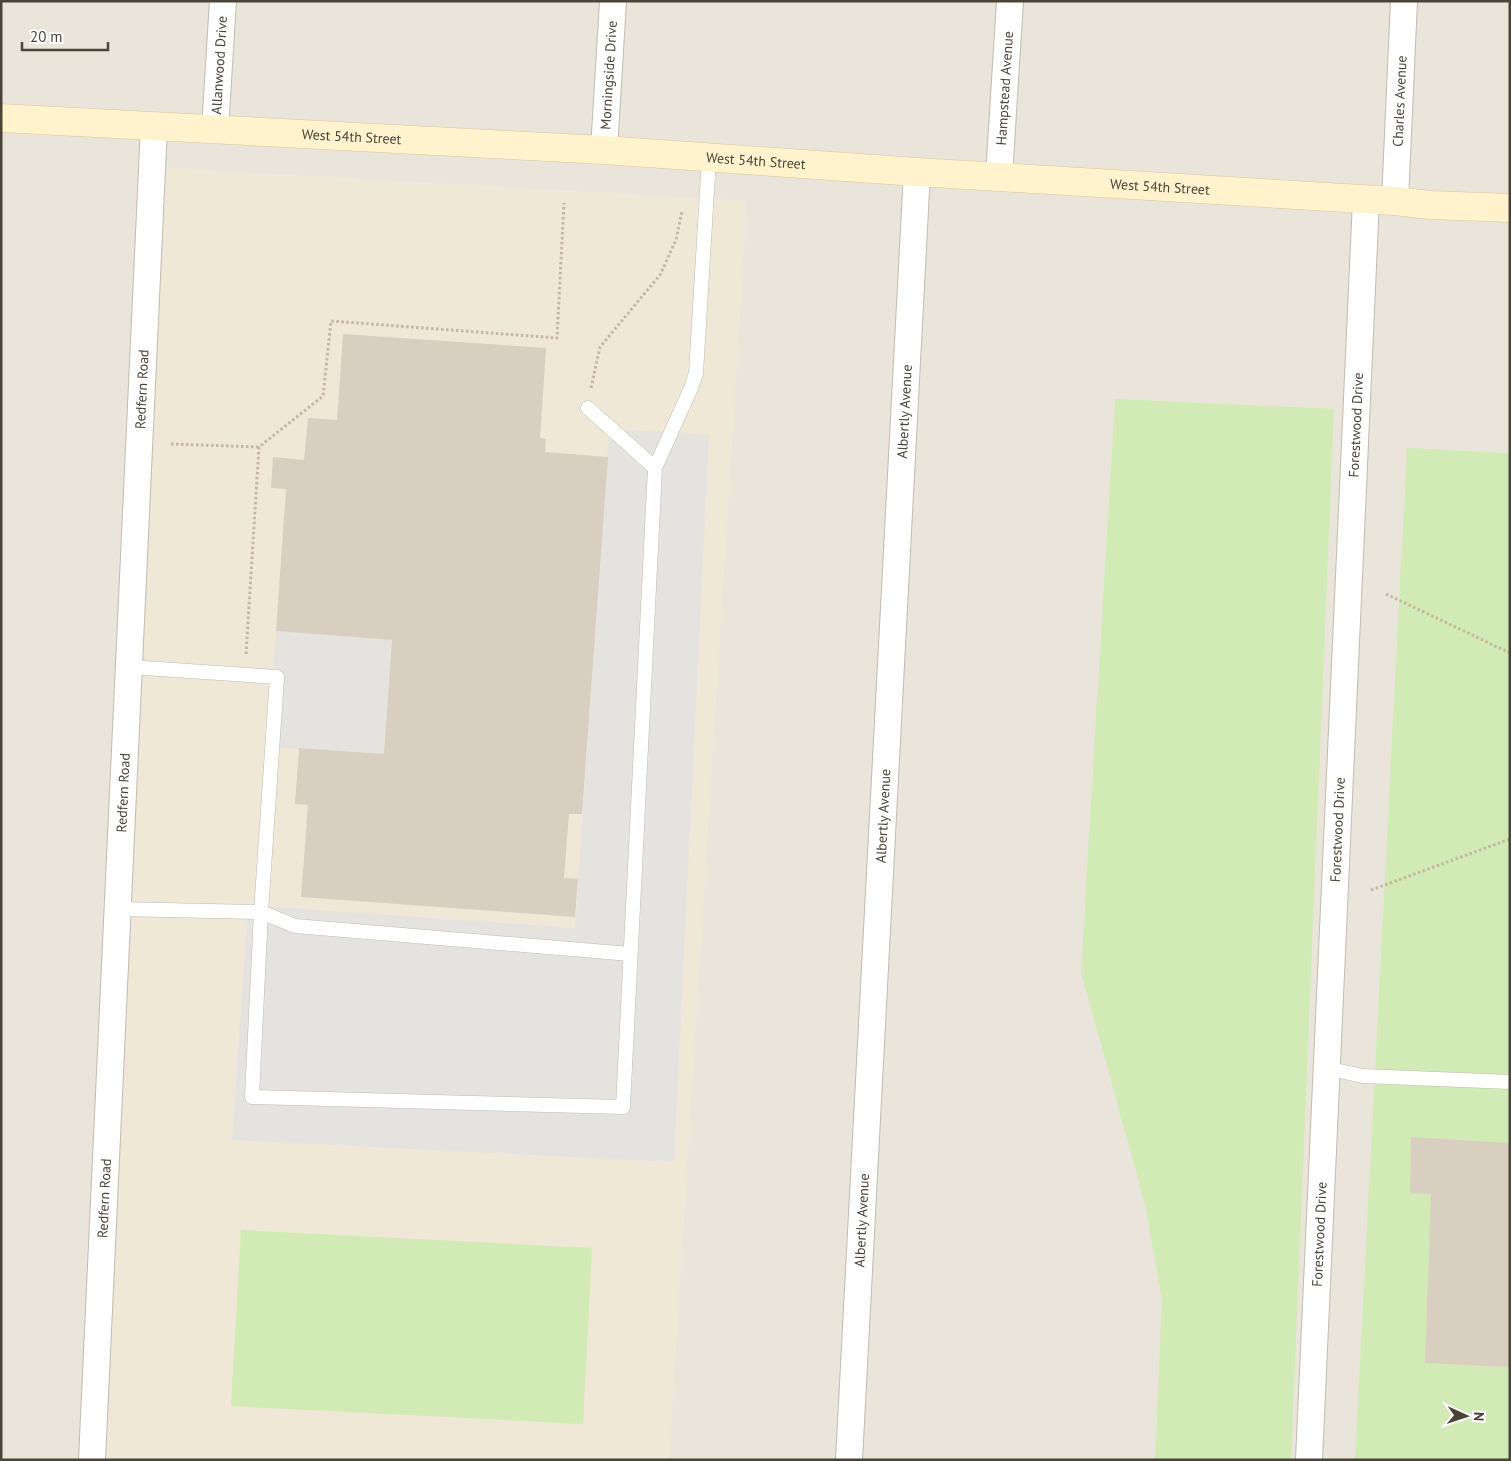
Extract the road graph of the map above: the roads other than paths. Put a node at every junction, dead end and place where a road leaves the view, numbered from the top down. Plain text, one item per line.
1 (223, 1) edge
2 (613, 1) edge
3 (1010, 1) edge
4 (1404, 1) edge
5 (1, 118) edge
6 (154, 126) junction
7 (215, 128) junction
8 (604, 150) junction
9 (709, 158) junction
10 (917, 172) junction
11 (999, 176) junction
12 (1366, 200) junction
13 (1395, 201) junction
14 (1510, 208) edge
15 (588, 408) road end
16 (655, 468) junction
17 (129, 667) junction
18 (118, 909) junction
19 (261, 912) junction
20 (630, 954) junction
21 (1326, 1068) junction
22 (1510, 1082) edge
23 (92, 1460) edge
24 (849, 1460) edge
25 (1308, 1460) edge

1 - 7 street, Allanwood Drive
2 - 8 street, Morningside Drive
3 - 11 street, Hampstead Avenue
4 - 13 street, Charles Avenue
5 - 6 street, West 54th Street
6 - 7 street, West 54th Street
6 - 17 street, Redfern Road
7 - 8 street, West 54th Street
8 - 9 street, West 54th Street
9 - 10 street, West 54th Street
9 - 16 lane
10 - 11 street, West 54th Street
10 - 24 street, Albertly Avenue
11 - 12 street, West 54th Street
12 - 13 street, West 54th Street
12 - 21 street, Forestwood Drive
13 - 14 street, West 54th Street
15 - 16 lane
16 - 20 lane
17 - 18 street, Redfern Road
17 - 19 lane
18 - 19 lane
18 - 23 street, Redfern Road
19 - 20 lane
19 - 20 lane
21 - 22 lane
21 - 25 street, Forestwood Drive

